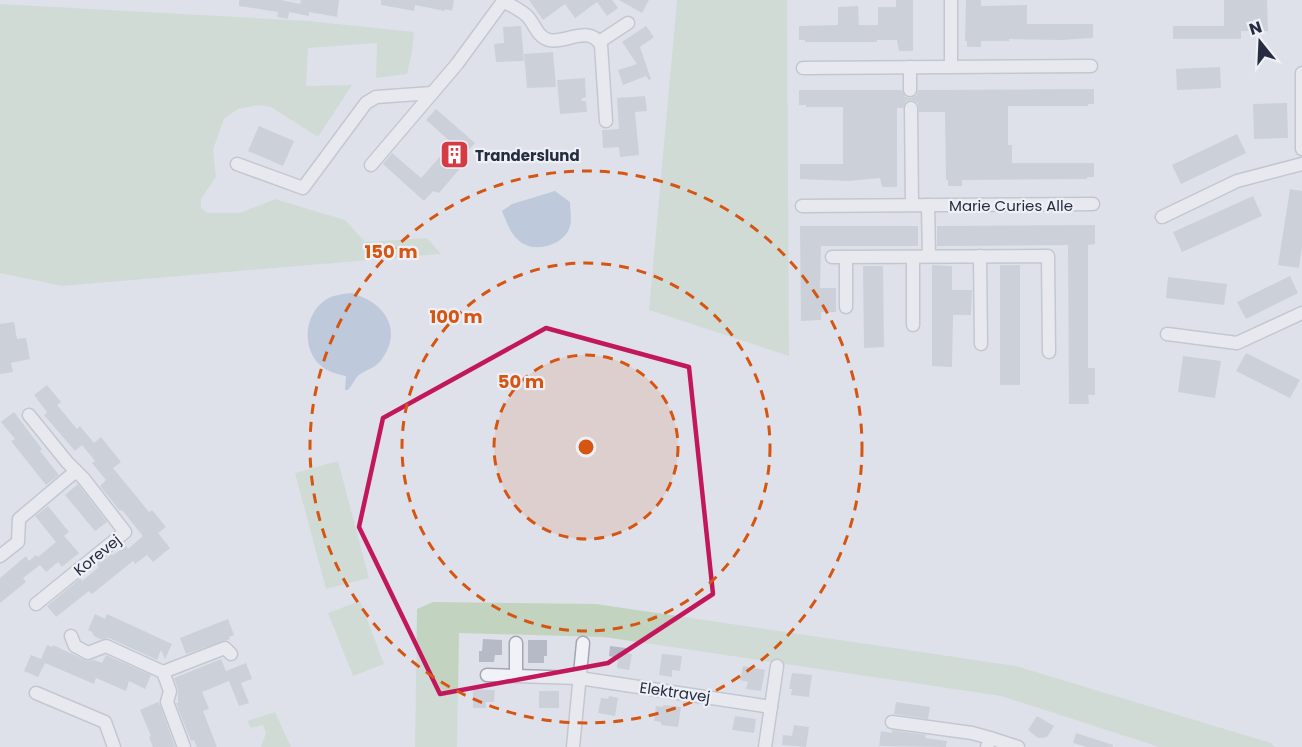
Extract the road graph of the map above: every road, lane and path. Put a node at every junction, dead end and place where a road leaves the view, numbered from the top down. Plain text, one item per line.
1 (504, 0) edge
2 (951, 0) edge
3 (628, 23) dead end
4 (599, 42) junction
5 (1091, 66) dead end
6 (910, 67) junction
7 (951, 67) junction
8 (803, 68) dead end
9 (1302, 73) edge
10 (910, 90) dead end
11 (432, 93) junction
12 (911, 108) dead end
13 (606, 121) dead end
14 (1302, 149) edge
15 (237, 164) dead end
16 (1302, 164) edge
17 (371, 165) dead end
18 (1093, 204) dead end
19 (802, 206) dead end
20 (912, 206) junction
21 (928, 206) junction
22 (1162, 217) dead end
23 (929, 256) junction
24 (980, 256) junction
25 (832, 257) dead end
26 (846, 257) junction
27 (913, 257) junction
28 (846, 307) dead end
29 (1302, 313) edge
30 (913, 326) dead end
31 (1167, 334) dead end
32 (981, 344) dead end
33 (1048, 351) dead end
34 (29, 415) dead end
35 (76, 471) junction
36 (0, 556) edge
37 (36, 604) dead end
38 (71, 636) dead end
39 (516, 643) dead end
40 (583, 644) dead end
41 (231, 654) dead end
42 (777, 666) dead end
43 (163, 672) junction
44 (487, 675) dead end
45 (516, 676) junction
46 (579, 678) junction
47 (36, 693) dead end
48 (771, 706) junction
49 (892, 722) dead end
50 (989, 742) edge
51 (114, 747) edge
52 (184, 747) edge
53 (573, 747) edge
54 (765, 747) edge
55 (1018, 747) edge

1 - 4 street
1 - 11 street
2 - 7 street
3 - 4 street
4 - 13 street
5 - 7 street
6 - 7 street
6 - 8 street
6 - 10 street
9 - 14 street
11 - 15 street
11 - 17 street
12 - 20 street
16 - 22 street
18 - 21 street, Marie Curies Alle
19 - 20 street, Marie Curies Alle
20 - 21 street, Marie Curies Alle
21 - 23 street, Marie Curies Alle
23 - 24 street
23 - 27 street
24 - 32 street
24 - 33 street
25 - 26 street
26 - 27 street
26 - 28 street
27 - 30 street
29 - 31 street
34 - 35 street, Korevej
35 - 36 street
35 - 37 street, Korevej
38 - 43 street
39 - 45 street
40 - 46 street
41 - 43 street
42 - 48 street
43 - 52 street
44 - 45 street, Elektravej
45 - 46 street, Elektravej
46 - 48 street, Elektravej
46 - 53 street
47 - 51 street
48 - 54 street
49 - 50 street
50 - 55 street

